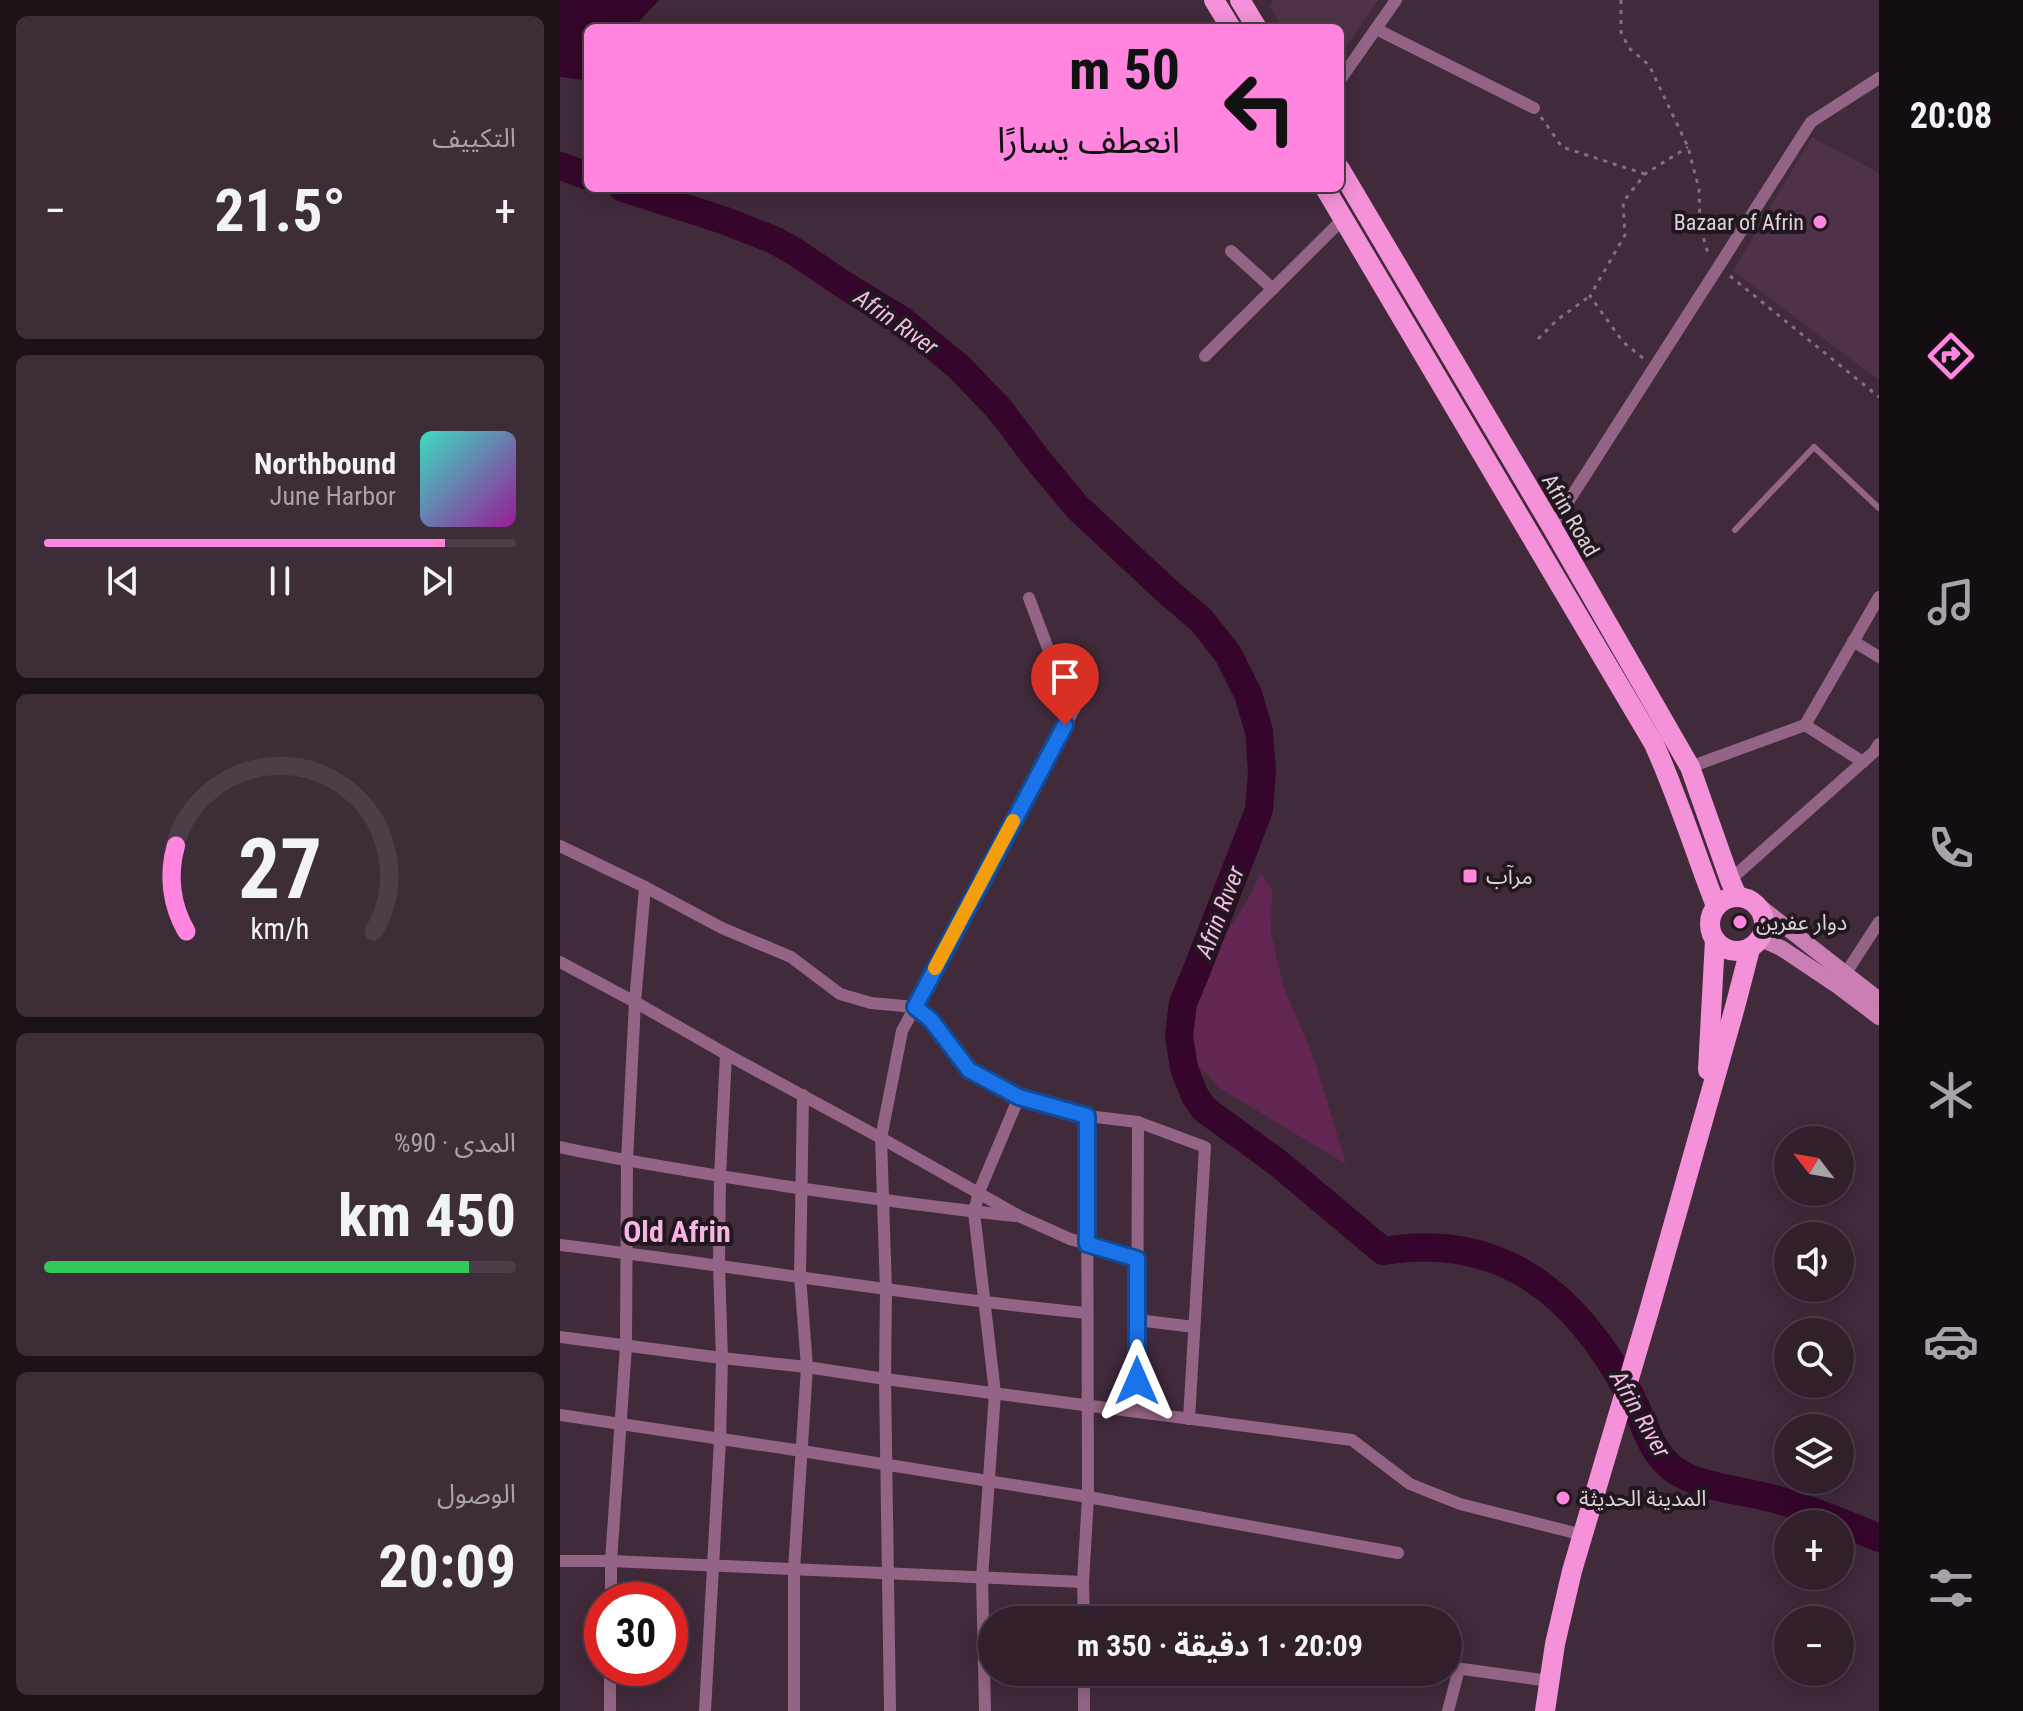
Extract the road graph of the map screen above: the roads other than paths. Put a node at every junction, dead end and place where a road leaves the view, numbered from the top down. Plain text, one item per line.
1 (1214, 0) edge
2 (1240, 0) edge
3 (1396, 0) edge
4 (1229, 24) edge
5 (1255, 24) edge
6 (1376, 29) junction
7 (1344, 74) edge
8 (1879, 78) edge
9 (1534, 108) road end
10 (1344, 176) edge
11 (1327, 192) edge
12 (1343, 219) junction
13 (1231, 251) dead end
14 (1273, 289) junction
15 (1205, 356) dead end
16 (1879, 508) edge
17 (1552, 527) junction
18 (1735, 530) dead end
19 (1879, 597) edge
20 (1029, 598) dead end
21 (1853, 641) junction
22 (1879, 657) edge
23 (1805, 725) junction
24 (1879, 744) edge
25 (1863, 762) junction
26 (1690, 767) junction
27 (560, 846) edge
28 (645, 887) junction
29 (1734, 888) junction
30 (1716, 906) junction
31 (1759, 906) junction
32 (1879, 922) edge
33 (1715, 940) junction
34 (1755, 944) junction
35 (560, 962) edge
36 (1842, 979) junction
37 (1879, 1000) edge
38 (635, 1002) junction
39 (915, 1007) junction
40 (1879, 1017) edge
41 (726, 1054) junction
42 (803, 1095) junction
43 (1019, 1097) junction
44 (1707, 1102) junction
45 (1087, 1116) junction
46 (1138, 1122) junction
47 (881, 1138) junction
48 (560, 1147) edge
49 (627, 1161) junction
50 (720, 1176) junction
51 (800, 1188) junction
52 (979, 1192) junction
53 (884, 1201) junction
54 (974, 1212) junction
55 (1021, 1217) junction
56 (1087, 1244) junction
57 (560, 1245) edge
58 (626, 1253) junction
59 (1137, 1259) junction
60 (719, 1265) junction
61 (800, 1276) junction
62 (886, 1290) junction
63 (986, 1303) junction
64 (1087, 1313) junction
65 (1137, 1320) junction
66 (1194, 1327) junction
67 (560, 1337) edge
68 (626, 1346) junction
69 (722, 1358) junction
70 (807, 1367) junction
71 (885, 1379) junction
72 (995, 1393) junction
73 (1087, 1404) junction
74 (1137, 1412) junction
75 (560, 1415) edge
76 (1189, 1419) junction
77 (621, 1424) junction
78 (720, 1440) junction
79 (802, 1451) junction
80 (886, 1466) junction
81 (988, 1482) junction
82 (1088, 1497) junction
83 (1583, 1535) junction
84 (1398, 1553) dead end
85 (560, 1561) edge
86 (611, 1561) junction
87 (712, 1567) junction
88 (794, 1569) junction
89 (888, 1573) junction
90 (982, 1578) junction
91 (611, 1582) edge
92 (1083, 1582) junction
93 (1084, 1606) edge
94 (1462, 1669) edge
95 (1549, 1681) junction
96 (610, 1686) edge
97 (1084, 1686) edge
98 (1451, 1686) edge
99 (610, 1711) edge
100 (705, 1711) edge
101 (794, 1711) edge
102 (890, 1711) edge
103 (985, 1711) edge
104 (1084, 1711) edge
105 (1448, 1711) edge
106 (1545, 1711) edge

1 - 4 main road
2 - 5 main road
3 - 6 street
6 - 7 street
6 - 9 street
8 - 17 street
10 - 17 main road, Afrin Road
11 - 12 main road, Afrin Road
12 - 14 street
12 - 30 main road, Afrin Road
13 - 14 street
14 - 15 street
16 - 18 lane
17 - 26 main road, Afrin Road
19 - 21 street
20 - 39 street
21 - 22 street
21 - 23 street
23 - 25 street
23 - 26 street
24 - 25 street
25 - 29 street
26 - 29 main road, Afrin Road
27 - 28 street
28 - 38 street
28 - 39 street
29 - 30 main road
29 - 31 main road
30 - 33 main road
31 - 34 main road
31 - 36 main road
32 - 36 street
33 - 34 main road
33 - 44 main road
34 - 36 main road
34 - 44 main road
35 - 38 street
36 - 37 main road
36 - 40 main road
38 - 41 street
38 - 49 street
39 - 43 street
39 - 47 street
41 - 42 street
41 - 50 street
42 - 47 street
42 - 51 street
43 - 45 street
43 - 52 street
44 - 83 main road
45 - 46 street
45 - 56 street
46 - 59 street
46 - 66 street
47 - 52 street
47 - 53 street
48 - 49 street
49 - 50 street
49 - 58 street
50 - 51 street
50 - 60 street
51 - 53 street
51 - 61 street
52 - 54 street
52 - 55 street
53 - 54 street
53 - 62 street
54 - 55 street
54 - 63 street
55 - 56 street
56 - 59 street
56 - 64 street
57 - 58 street
58 - 60 street
58 - 68 street
59 - 65 street
60 - 61 street
60 - 69 street
61 - 62 street
61 - 70 street
62 - 63 street
62 - 71 street
63 - 64 street
63 - 72 street
64 - 73 street
65 - 66 street
65 - 74 street
66 - 76 street
67 - 68 street
68 - 69 street
68 - 77 street
69 - 70 street
69 - 78 street
70 - 71 street
70 - 79 street
71 - 72 street
71 - 80 street
72 - 73 street
72 - 81 street
73 - 74 street
73 - 82 street
74 - 76 street
75 - 77 street
76 - 83 street
77 - 78 street
77 - 86 street
78 - 79 street
78 - 87 street
79 - 80 street
79 - 88 street
80 - 81 street
80 - 89 street
81 - 82 street
81 - 90 street
82 - 84 street
82 - 92 street
83 - 95 main road
85 - 86 street
86 - 87 street
86 - 91 street
87 - 88 street
87 - 100 street
88 - 89 street
88 - 101 street
89 - 90 street
89 - 102 street
90 - 92 street
90 - 103 street
92 - 93 street
94 - 95 street
95 - 106 main road
96 - 99 street
97 - 104 street
98 - 105 street

